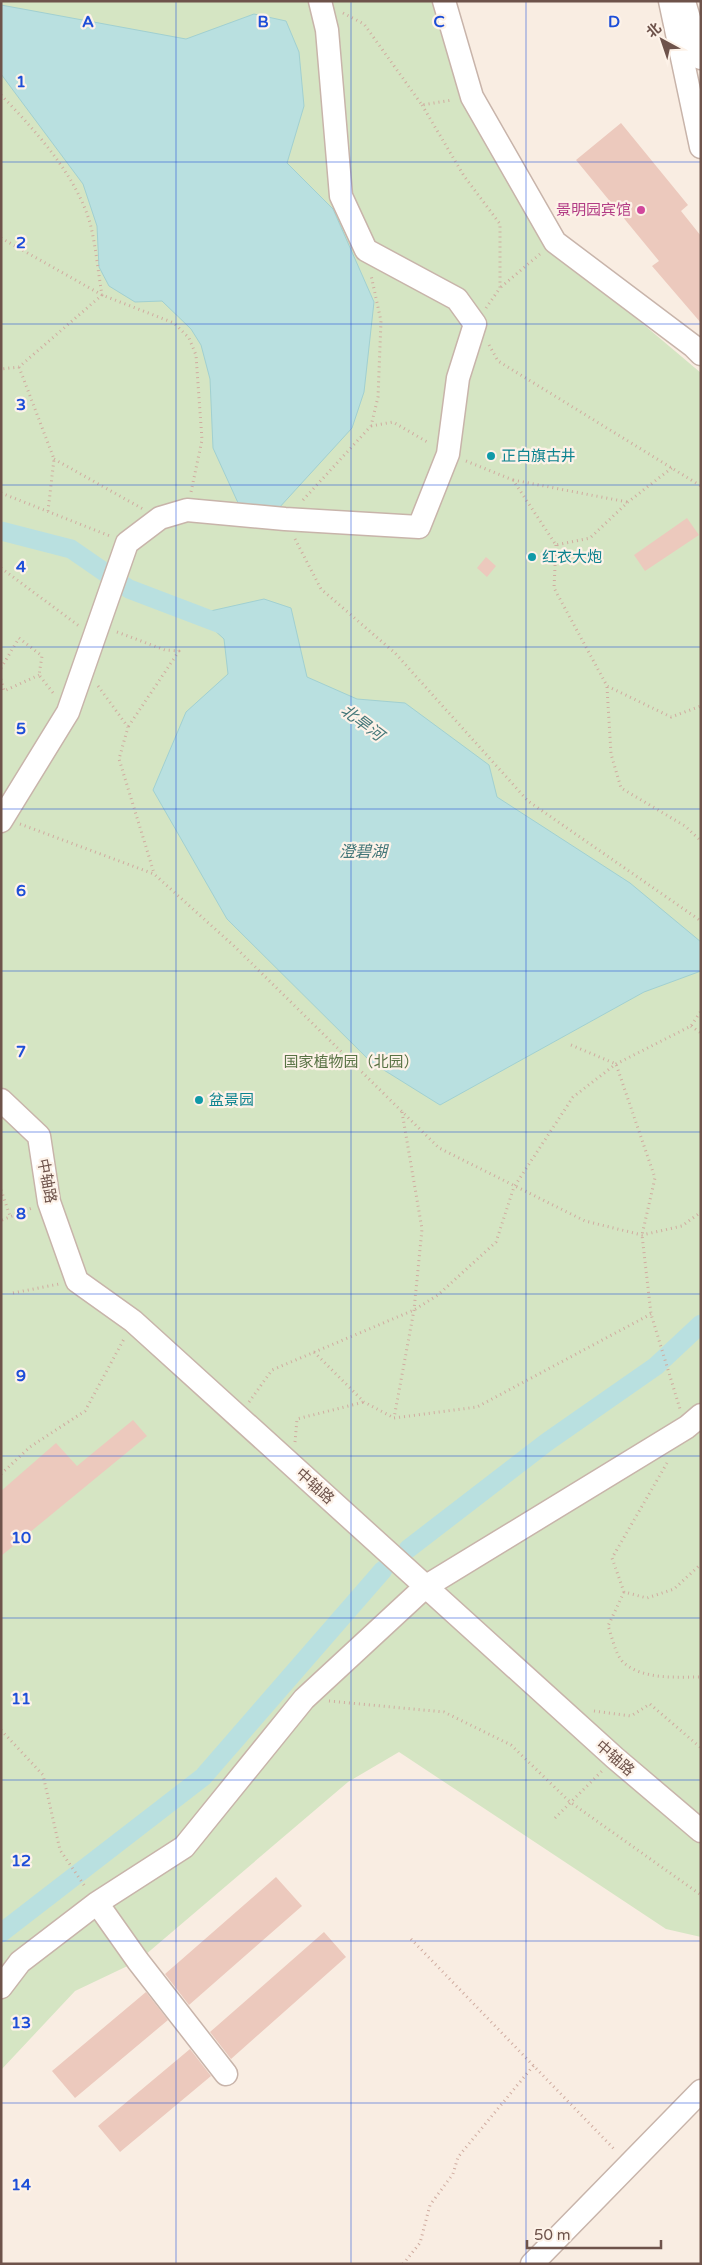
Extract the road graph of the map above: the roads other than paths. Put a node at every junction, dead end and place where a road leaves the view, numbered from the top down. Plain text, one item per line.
1 (444, 1) edge
2 (670, 1) edge
3 (685, 1) edge
4 (330, 6) edge
5 (701, 58) edge
6 (701, 147) edge
7 (701, 354) edge
8 (2, 819) edge
9 (1, 1100) edge
10 (694, 1421) edge
11 (425, 1587) junction
12 (701, 1831) edge
13 (96, 1903) junction
14 (1, 1987) edge
15 (226, 2074) dead end
16 (701, 2091) edge
17 (532, 2264) edge

1 - 7 street
2 - 6 street
3 - 5 street
4 - 8 street
9 - 11 street, 中轴路
10 - 11 street
11 - 12 street, 中轴路
11 - 13 street
13 - 14 street
13 - 15 street
16 - 17 street

